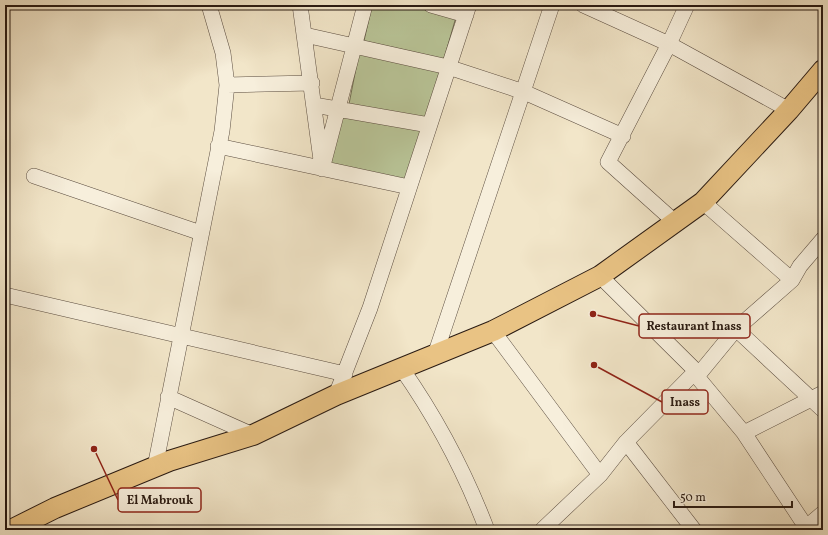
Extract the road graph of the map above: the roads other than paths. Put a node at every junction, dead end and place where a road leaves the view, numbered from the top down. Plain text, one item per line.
1 (209, 5) edge
2 (300, 5) edge
3 (365, 5) edge
4 (431, 5) edge
5 (552, 5) edge
6 (582, 5) edge
7 (687, 5) edge
8 (467, 10) edge
9 (305, 35) junction
10 (669, 44) junction
11 (354, 46) junction
12 (448, 67) junction
13 (823, 70) edge
14 (312, 84) junction
15 (227, 85) junction
16 (524, 92) junction
17 (314, 105) junction
18 (338, 109) junction
19 (789, 110) junction
20 (430, 125) junction
21 (623, 136) junction
22 (218, 146) junction
23 (322, 169) junction
24 (34, 176) dead end
25 (409, 188) junction
26 (703, 202) junction
27 (676, 223) junction
28 (201, 233) junction
29 (823, 239) edge
30 (600, 276) junction
31 (792, 280) junction
32 (5, 295) edge
33 (736, 330) junction
34 (493, 331) junction
35 (181, 336) junction
36 (435, 355) junction
37 (402, 369) junction
38 (345, 374) junction
39 (696, 374) junction
40 (336, 395) junction
41 (818, 395) edge
42 (168, 398) junction
43 (823, 410) edge
44 (744, 433) junction
45 (253, 435) junction
46 (626, 442) junction
47 (155, 467) junction
48 (600, 475) junction
49 (823, 513) edge
50 (806, 529) edge
51 (11, 530) edge
52 (487, 530) edge
53 (542, 530) edge
54 (694, 530) edge

1 - 15 street
2 - 9 street
3 - 11 street
4 - 8 street
5 - 16 street
6 - 10 street
7 - 10 street
8 - 12 street
9 - 11 street
9 - 14 street
10 - 19 street
10 - 21 street
11 - 12 street
11 - 18 street
12 - 16 street
12 - 20 street
13 - 19 main road
14 - 15 street
14 - 17 street
15 - 22 street
16 - 21 street
16 - 36 street
17 - 18 street
17 - 23 street
18 - 20 street
18 - 23 street
19 - 26 main road
20 - 25 street
21 - 27 street
22 - 23 street
22 - 28 street
23 - 25 street
24 - 28 street
25 - 38 street
26 - 27 main road
26 - 31 street
27 - 30 main road
28 - 35 street
29 - 31 street
30 - 34 main road
30 - 39 street
31 - 33 street
32 - 35 street
33 - 39 street
33 - 41 street
34 - 36 main road
34 - 48 street
35 - 38 street
35 - 42 street
36 - 37 main road
37 - 40 main road
37 - 52 street
38 - 40 street
39 - 44 street
39 - 46 street
40 - 45 main road
41 - 43 street
41 - 44 street
42 - 45 street
42 - 47 street
44 - 50 street
45 - 47 main road
46 - 48 street
46 - 54 street
47 - 51 main road
48 - 53 street
49 - 50 street

